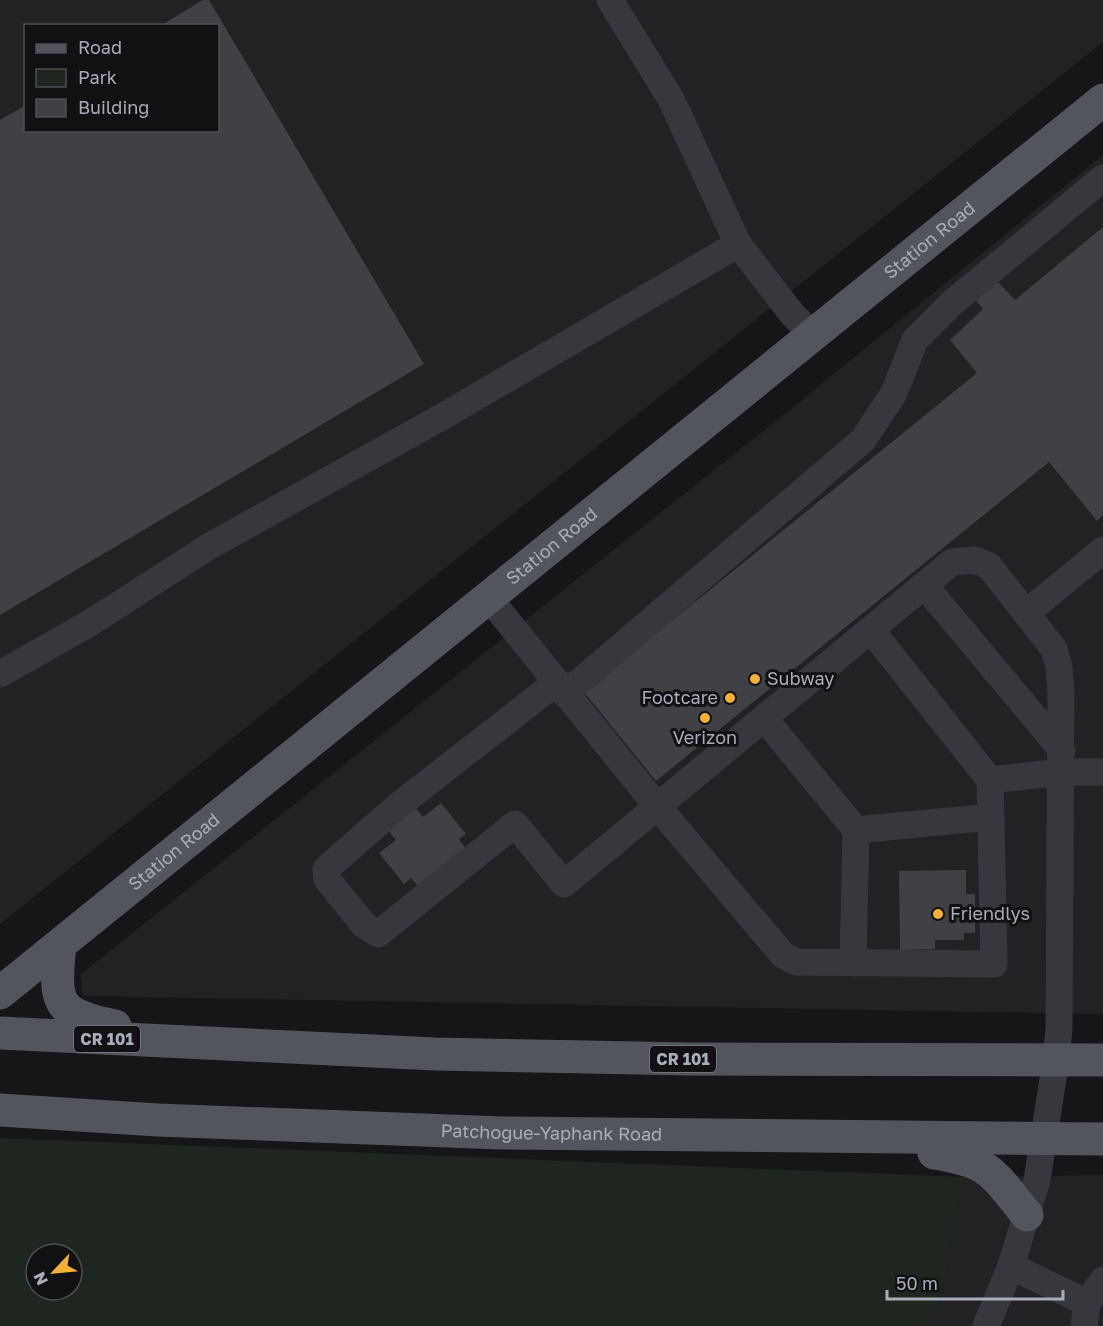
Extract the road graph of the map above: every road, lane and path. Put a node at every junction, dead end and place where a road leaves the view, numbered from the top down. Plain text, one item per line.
1 (610, 0) edge
2 (1103, 100) edge
3 (1103, 178) edge
4 (738, 244) junction
5 (813, 335) junction
6 (1103, 550) edge
7 (924, 585) junction
8 (488, 597) junction
9 (1026, 613) junction
10 (871, 630) junction
11 (0, 674) edge
12 (561, 688) junction
13 (764, 718) junction
14 (1062, 761) junction
15 (1103, 772) edge
16 (990, 780) junction
17 (657, 807) junction
18 (991, 817) junction
19 (856, 830) junction
20 (60, 945) junction
21 (853, 963) junction
22 (0, 993) edge
23 (0, 1033) edge
24 (214, 1045) junction
25 (1103, 1059) edge
26 (1056, 1060) junction
27 (0, 1110) edge
28 (837, 1137) junction
29 (1045, 1139) junction
30 (1103, 1139) edge
31 (1027, 1215) junction
32 (1011, 1266) junction
33 (1103, 1280) edge
34 (1085, 1314) edge
35 (986, 1326) edge

1 - 4 street
2 - 5 main road, Station Road
3 - 12 street
4 - 5 street
4 - 11 street
5 - 8 main road, Station Road
6 - 9 street
7 - 9 street
7 - 10 street
7 - 14 street
8 - 12 street
8 - 20 main road, Station Road
9 - 14 street
10 - 13 street
10 - 16 street
12 - 17 street
12 - 17 street
13 - 17 street
13 - 19 street
14 - 15 street
14 - 16 street
14 - 26 street
16 - 18 street
17 - 21 street
18 - 19 street
18 - 21 street
19 - 21 street
20 - 22 main road, Station Road
20 - 24 main road
23 - 24 main road, CR 101
24 - 26 main road, CR 101
25 - 26 main road, CR 101
26 - 29 street
27 - 28 main road, Patchogue-Yaphank Road
28 - 29 main road, Patchogue-Yaphank Road
28 - 31 main road
29 - 30 main road, Patchogue-Yaphank Road
29 - 31 street
31 - 32 street
32 - 34 street
32 - 35 street
33 - 34 street

